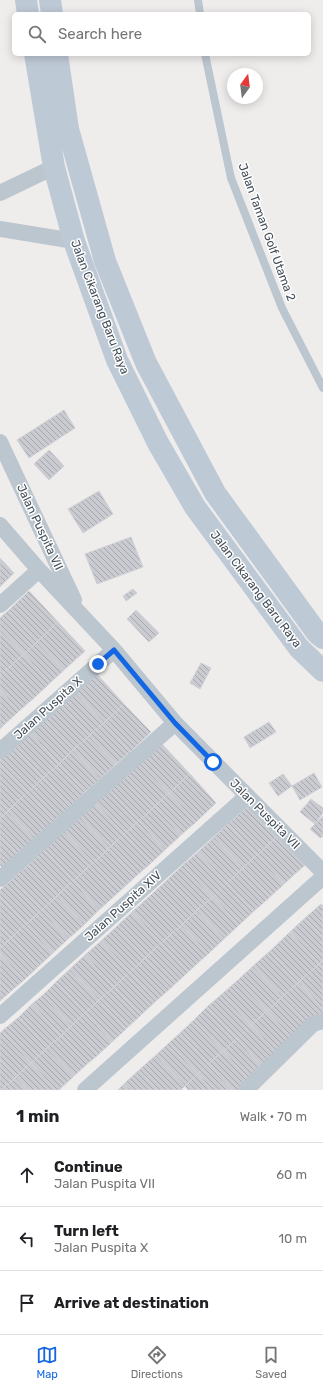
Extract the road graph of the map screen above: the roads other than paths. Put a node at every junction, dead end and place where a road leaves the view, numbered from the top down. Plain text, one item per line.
1 (26, 0) edge
2 (50, 0) edge
3 (198, 0) edge
4 (28, 12) edge
5 (52, 12) edge
6 (200, 12) edge
7 (35, 56) edge
8 (58, 56) edge
9 (205, 56) edge
10 (54, 167) junction
11 (0, 193) edge
12 (0, 229) edge
13 (74, 241) junction
14 (323, 388) edge
15 (0, 442) edge
16 (0, 525) edge
17 (39, 570) junction
18 (0, 605) edge
19 (80, 612) junction
20 (323, 638) edge
21 (114, 650) junction
22 (323, 671) edge
23 (175, 723) junction
24 (0, 751) edge
25 (246, 796) junction
26 (323, 872) edge
27 (323, 877) edge
28 (0, 879) edge
29 (0, 1016) edge
30 (323, 1021) edge
31 (85, 1090) edge
32 (246, 1090) edge

1 - 4 main road
2 - 5 main road
3 - 6 lane
7 - 10 main road, Jalan Cikarang Baru Raya
8 - 20 main road, Jalan Cikarang Baru Raya
9 - 14 lane, Jalan Taman Golf Utama 2
10 - 11 street
10 - 13 main road, Jalan Cikarang Baru Raya
12 - 13 street
13 - 22 main road, Jalan Cikarang Baru Raya
15 - 19 street, Jalan Puspita VII
16 - 17 street, Jalan Puspita VII
17 - 18 street
17 - 19 street, Jalan Puspita VII
19 - 21 street, Jalan Puspita VII
21 - 23 street, Jalan Puspita VII
21 - 24 street, Jalan Puspita X
23 - 25 street, Jalan Puspita VII
23 - 28 street
25 - 26 street, Jalan Puspita VII
25 - 29 street, Jalan Puspita XIV
27 - 31 street
30 - 32 street

